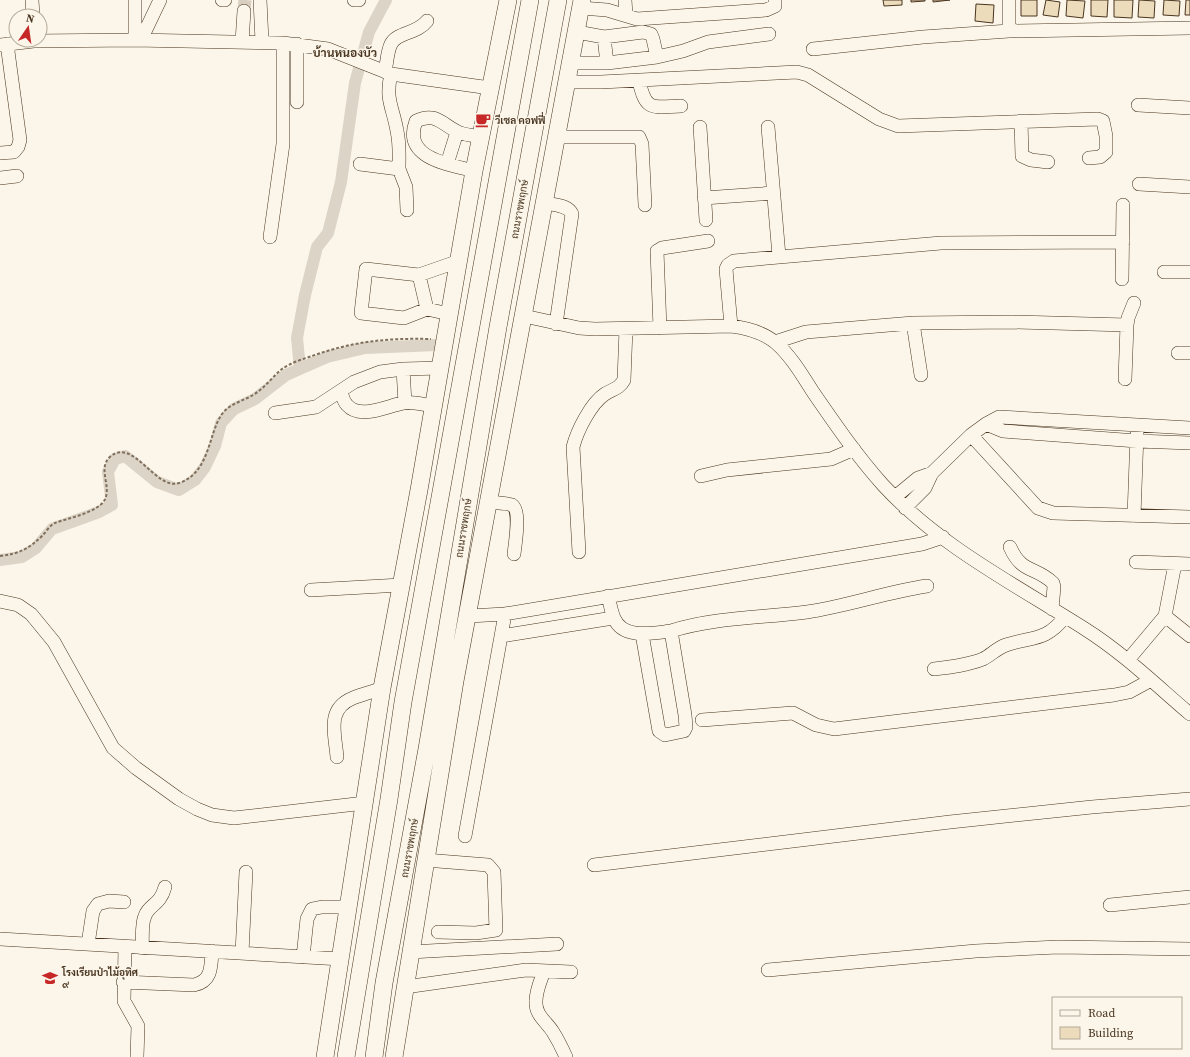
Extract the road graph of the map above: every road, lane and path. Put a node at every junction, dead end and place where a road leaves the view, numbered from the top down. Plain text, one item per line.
1 (135, 0) edge
2 (160, 0) edge
3 (260, 0) edge
4 (354, 0) edge
5 (359, 0) edge
6 (508, 0) edge
7 (530, 0) edge
8 (558, 0) edge
9 (625, 0) edge
10 (775, 0) edge
11 (1009, 0) edge
12 (245, 4) tunnel mouth
13 (582, 4) edge
14 (626, 16) junction
15 (427, 21) dead end
16 (1190, 28) edge
17 (1009, 31) junction
18 (577, 32) junction
19 (769, 34) dead end
20 (604, 37) junction
21 (48, 40) edge
22 (138, 40) junction
23 (262, 41) junction
24 (242, 42) junction
25 (284, 43) junction
26 (297, 44) junction
27 (3, 45) edge
28 (814, 49) dead end
29 (657, 57) junction
30 (571, 63) junction
31 (607, 63) junction
32 (388, 73) junction
33 (639, 81) junction
34 (567, 82) junction
35 (490, 88) junction
36 (297, 102) dead end
37 (1138, 105) dead end
38 (681, 106) dead end
39 (1190, 108) edge
40 (1021, 121) junction
41 (700, 126) dead end
42 (768, 127) dead end
43 (457, 132) junction
44 (480, 136) junction
45 (558, 136) junction
46 (0, 153) edge
47 (1089, 158) dead end
48 (1048, 162) dead end
49 (360, 164) dead end
50 (447, 164) junction
51 (399, 169) junction
52 (474, 171) junction
53 (17, 176) dead end
54 (0, 178) edge
55 (1139, 184) dead end
56 (1190, 187) edge
57 (773, 193) junction
58 (704, 198) junction
59 (546, 203) junction
60 (645, 205) dead end
61 (1123, 205) dead end
62 (407, 210) dead end
63 (706, 220) dead end
64 (270, 237) dead end
65 (708, 241) dead end
66 (1123, 242) junction
67 (779, 256) junction
68 (459, 261) junction
69 (1164, 272) dead end
70 (1190, 272) edge
71 (419, 275) junction
72 (1122, 279) dead end
73 (1134, 303) dead end
74 (426, 308) junction
75 (449, 314) junction
76 (524, 316) junction
77 (913, 323) junction
78 (556, 324) junction
79 (1127, 325) junction
80 (731, 326) junction
81 (660, 328) junction
82 (626, 329) junction
83 (445, 340) junction
84 (775, 342) junction
85 (441, 368) junction
86 (403, 369) junction
87 (922, 375) dead end
88 (1125, 379) dead end
89 (341, 391) junction
90 (405, 403) junction
91 (434, 406) junction
92 (275, 413) dead end
93 (986, 424) junction
94 (1138, 426) junction
95 (1190, 428) edge
96 (971, 435) junction
97 (1137, 442) junction
98 (1190, 443) edge
99 (854, 449) junction
100 (932, 473) junction
101 (701, 476) dead end
102 (895, 497) junction
103 (490, 502) junction
104 (905, 508) junction
105 (1134, 516) junction
106 (1190, 517) edge
107 (943, 537) junction
108 (1010, 547) dead end
109 (579, 552) dead end
110 (514, 554) dead end
111 (0, 556) edge
112 (1136, 562) dead end
113 (1175, 564) junction
114 (1190, 564) edge
115 (401, 585) junction
116 (927, 586) dead end
117 (312, 590) dead end
118 (608, 596) junction
119 (0, 601) edge
120 (1052, 609) junction
121 (505, 614) junction
122 (469, 616) junction
123 (1165, 616) junction
124 (1065, 617) junction
125 (614, 618) junction
126 (671, 631) junction
127 (642, 634) junction
128 (501, 636) junction
129 (1190, 636) edge
130 (1128, 660) junction
131 (934, 669) dead end
132 (1151, 680) junction
133 (456, 681) junction
134 (381, 696) junction
135 (1190, 714) edge
136 (702, 720) dead end
137 (427, 749) junction
138 (337, 757) dead end
139 (389, 799) junction
140 (1190, 799) edge
141 (365, 803) junction
142 (465, 836) dead end
143 (425, 860) junction
144 (594, 865) dead end
145 (246, 872) dead end
146 (165, 887) dead end
147 (1190, 897) edge
148 (124, 902) dead end
149 (1110, 904) dead end
150 (348, 907) junction
151 (438, 932) dead end
152 (0, 939) edge
153 (88, 944) junction
154 (557, 944) dead end
155 (124, 947) junction
156 (142, 948) junction
157 (1190, 949) edge
158 (212, 952) junction
159 (410, 952) junction
160 (242, 953) junction
161 (303, 957) junction
162 (341, 959) junction
163 (768, 970) dead end
164 (544, 971) junction
165 (570, 972) dead end
166 (123, 982) junction
167 (405, 987) junction
168 (137, 1057) edge
169 (325, 1057) edge
170 (346, 1057) edge
171 (374, 1057) edge
172 (394, 1057) edge
173 (566, 1057) edge

1 - 22 street
2 - 22 street
3 - 23 street
4 - 5 street
6 - 35 main road
7 - 139 main road
8 - 137 main road, ถนนราชพฤกษ์
9 - 14 street
10 - 14 street
11 - 17 street
12 - 24 street
13 - 14 street
13 - 18 main road, ถนนราชพฤกษ์
15 - 32 street
16 - 17 street
17 - 28 street
18 - 20 street
18 - 30 main road, ถนนราชพฤกษ์
19 - 29 street
20 - 29 street
20 - 31 street
21 - 22 street
22 - 24 street
23 - 24 street
23 - 25 street
25 - 26 street
25 - 64 street
26 - 32 street
26 - 36 street
27 - 46 street
29 - 31 street
30 - 31 street
30 - 34 main road, ถนนราชพฤกษ์
32 - 35 street
32 - 51 street
33 - 34 street
33 - 38 street
33 - 40 street
34 - 45 main road, ถนนราชพฤกษ์
35 - 44 main road
37 - 39 street
40 - 47 street
40 - 48 street
41 - 58 street
42 - 57 street
43 - 44 street
43 - 50 street
43 - 50 street
44 - 52 main road
45 - 59 main road, ถนนราชพฤกษ์
45 - 60 street
49 - 51 street
50 - 52 street
51 - 62 street
52 - 68 main road
53 - 54 street
55 - 56 street
57 - 58 street
57 - 67 street
58 - 63 street
59 - 76 main road, ถนนราชพฤกษ์
59 - 78 street
61 - 66 street
65 - 81 street
66 - 67 street
66 - 72 street
67 - 80 street
68 - 71 street
68 - 75 main road
69 - 70 street
71 - 74 street
71 - 74 street
73 - 79 street
74 - 75 street
75 - 83 main road
76 - 78 street
76 - 103 main road, ถนนราชพฤกษ์
77 - 79 street
77 - 84 street
77 - 87 street
78 - 82 street
79 - 88 street
80 - 81 street
80 - 84 street
81 - 82 street
82 - 109 street
83 - 85 main road
83 - 111 path
84 - 99 street
85 - 86 street
85 - 91 main road
86 - 89 street
86 - 90 street
89 - 90 street
89 - 92 street
90 - 91 street
91 - 115 main road
93 - 94 street
93 - 96 street
93 - 97 street
94 - 95 street
94 - 97 street
96 - 100 street
96 - 105 street
97 - 98 street
97 - 105 street
99 - 101 street
99 - 102 street
100 - 102 street
100 - 104 street
102 - 104 street
103 - 110 street
103 - 122 main road, ถนนราชพฤกษ์
104 - 107 street
105 - 106 street
107 - 118 street
107 - 120 street
108 - 120 street
112 - 113 street
113 - 114 street
113 - 123 street
115 - 117 street
115 - 134 main road
116 - 126 street
118 - 121 street
118 - 125 street
119 - 141 street
120 - 124 street
121 - 122 street
121 - 128 street
122 - 133 main road, ถนนราชพฤกษ์
123 - 129 street
123 - 130 street
124 - 130 street
124 - 131 street
125 - 127 street
125 - 128 street
126 - 127 street
126 - 127 street
128 - 142 street
130 - 132 street
132 - 135 street
132 - 136 street
133 - 137 main road
133 - 143 main road
134 - 138 street
134 - 139 main road
134 - 141 main road
137 - 171 main road, ถนนราชพฤกษ์
139 - 170 main road
140 - 144 street
141 - 150 main road
143 - 151 street
143 - 159 main road
145 - 160 street
146 - 156 street
147 - 149 street
148 - 153 street
150 - 161 street
150 - 162 main road
152 - 153 street
153 - 155 street
154 - 159 street
155 - 156 street
155 - 166 street
156 - 158 street
157 - 163 street
158 - 160 street
158 - 166 street
159 - 167 main road
160 - 161 street
161 - 162 street
162 - 169 main road
164 - 165 street
164 - 167 street
164 - 173 street
166 - 168 street
167 - 172 main road

